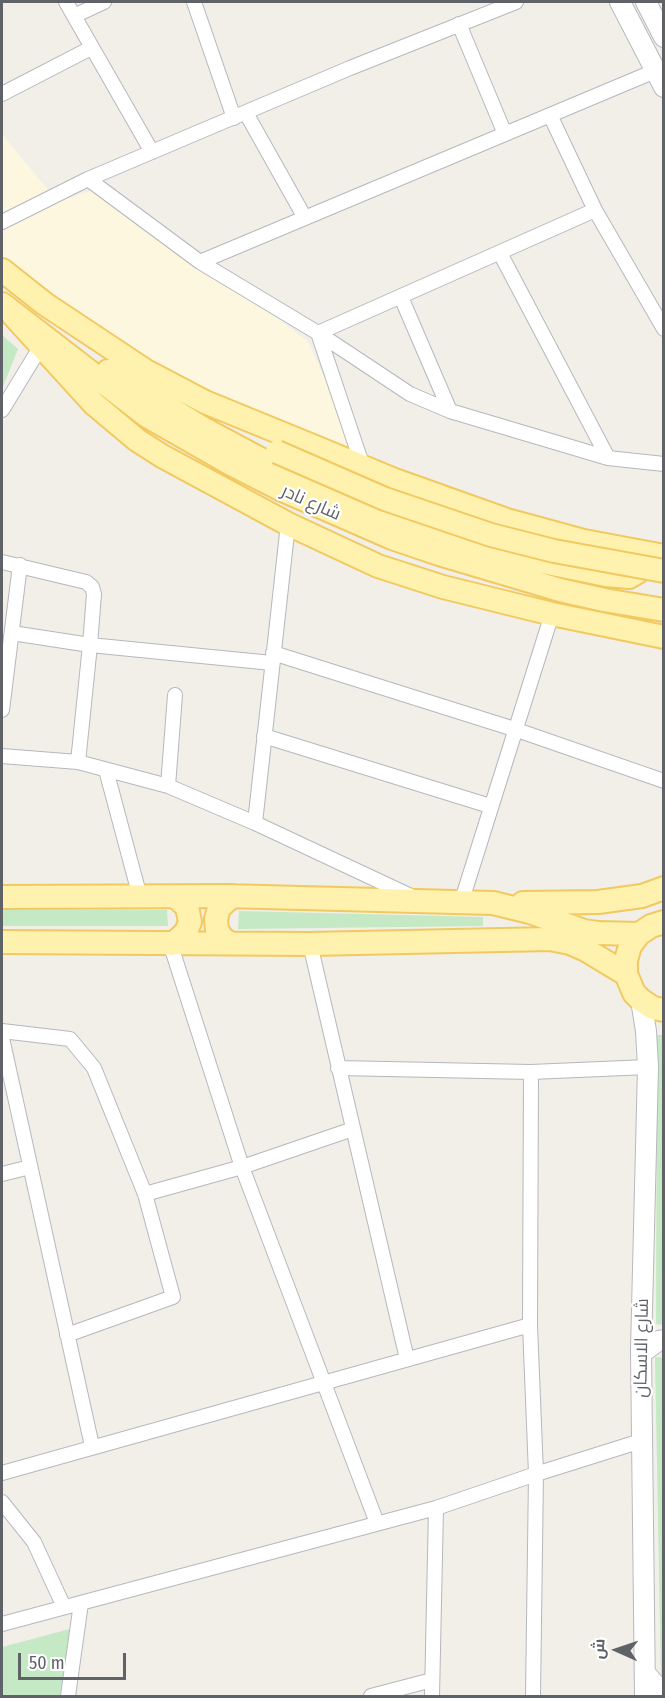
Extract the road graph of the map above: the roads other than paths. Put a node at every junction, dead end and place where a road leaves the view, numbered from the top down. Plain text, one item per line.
1 (66, 2) edge
2 (104, 2) edge
3 (194, 2) edge
4 (516, 2) edge
5 (620, 2) edge
6 (646, 2) edge
7 (483, 7) edge
8 (74, 16) junction
9 (459, 24) junction
10 (663, 37) edge
11 (91, 48) junction
12 (659, 79) edge
13 (2, 94) edge
14 (240, 115) junction
15 (550, 115) junction
16 (505, 134) junction
17 (152, 152) junction
18 (88, 178) junction
19 (595, 210) junction
20 (305, 218) junction
21 (2, 222) edge
22 (500, 253) junction
23 (200, 262) junction
24 (2, 270) edge
25 (401, 297) junction
26 (8, 310) edge
27 (660, 313) edge
28 (663, 329) edge
29 (318, 333) junction
30 (45, 341) junction
31 (146, 371) junction
32 (2, 410) edge
33 (450, 411) junction
34 (608, 459) junction
35 (663, 464) edge
36 (363, 467) junction
37 (288, 524) junction
38 (622, 549) junction
39 (663, 556) edge
40 (2, 562) edge
41 (20, 565) junction
42 (663, 571) edge
43 (663, 610) edge
44 (552, 614) junction
45 (12, 633) junction
46 (663, 637) edge
47 (90, 645) junction
48 (273, 658) junction
49 (175, 695) dead end
50 (2, 710) edge
51 (514, 729) junction
52 (264, 736) junction
53 (2, 756) edge
54 (78, 762) junction
55 (106, 770) junction
56 (663, 781) edge
57 (168, 786) junction
58 (490, 806) junction
59 (255, 823) junction
60 (663, 888) edge
61 (232, 896) junction
62 (2, 897) edge
63 (140, 897) junction
64 (176, 897) junction
65 (663, 900) edge
66 (423, 901) junction
67 (598, 902) junction
68 (460, 903) junction
69 (493, 903) junction
70 (663, 922) edge
71 (639, 934) junction
72 (2, 942) edge
73 (230, 943) junction
74 (172, 944) junction
75 (310, 944) junction
76 (626, 974) junction
77 (640, 1000) junction
78 (663, 1010) edge
79 (2, 1031) edge
80 (2, 1038) edge
81 (648, 1067) junction
82 (338, 1068) junction
83 (531, 1072) junction
84 (353, 1129) junction
85 (30, 1167) junction
86 (242, 1167) junction
87 (2, 1174) edge
88 (145, 1194) junction
89 (530, 1325) junction
90 (67, 1335) junction
91 (663, 1340) edge
92 (641, 1353) junction
93 (407, 1359) junction
94 (323, 1382) junction
95 (641, 1441) junction
96 (92, 1446) junction
97 (2, 1473) edge
98 (536, 1474) junction
99 (2, 1502) edge
100 (436, 1508) junction
101 (377, 1523) junction
102 (81, 1603) junction
103 (64, 1607) junction
104 (2, 1624) edge
105 (645, 1673) junction
106 (432, 1680) junction
107 (663, 1688) edge
108 (68, 1696) edge
109 (370, 1696) edge
110 (432, 1696) edge
111 (532, 1696) edge
112 (645, 1696) edge

1 - 8 street
2 - 8 street
3 - 14 street
4 - 7 street
5 - 12 main road
6 - 10 main road
7 - 9 street
8 - 11 street
9 - 14 street
9 - 16 street
11 - 13 street
11 - 17 street
12 - 15 street
14 - 17 street
14 - 20 street
15 - 16 street
15 - 19 street
16 - 20 street
17 - 18 street
18 - 21 street
18 - 23 street
19 - 22 street
19 - 27 street
20 - 23 street
22 - 25 street
22 - 34 street
23 - 29 street
24 - 31 main road, شارع نادر
25 - 29 street
25 - 33 street
26 - 30 main road
27 - 28 street
29 - 33 street
29 - 36 street
30 - 32 street
30 - 37 main road
30 - 38 main road
30 - 43 main road, شارع نادر
31 - 36 main road
31 - 42 main road, شارع نادر, bridge
33 - 34 street
34 - 35 street
36 - 38 main road
37 - 44 main road
37 - 48 street
38 - 39 main road
40 - 41 street
41 - 45 street
41 - 47 street
44 - 46 main road
44 - 51 street
45 - 47 street
45 - 50 street
47 - 48 street
47 - 54 street
48 - 51 street
48 - 52 street
49 - 57 street
51 - 56 street
51 - 58 street
52 - 58 street
52 - 59 street
53 - 54 street
54 - 55 street
55 - 57 street
55 - 63 street
57 - 59 street
58 - 68 street
59 - 66 street
60 - 67 main road
61 - 64 main road
61 - 66 main road
61 - 73 main road
62 - 63 main road
63 - 64 main road
64 - 74 main road
65 - 67 main road
66 - 68 main road
67 - 69 main road
68 - 69 main road
69 - 71 main road
70 - 71 main road
71 - 76 main road
72 - 74 main road
73 - 74 main road
73 - 75 main road
74 - 86 street
75 - 76 main road
75 - 82 street
76 - 77 main road
77 - 78 main road
77 - 81 main road, شارع الاسكان
79 - 88 street
80 - 85 street
81 - 83 street
81 - 92 main road, شارع الاسكان
82 - 83 street
82 - 84 street
83 - 89 street
84 - 86 street
84 - 93 street
85 - 87 street
85 - 90 street
86 - 88 street
86 - 94 street
88 - 90 street
89 - 93 street
89 - 98 street
90 - 96 street
91 - 92 main road
92 - 95 main road, شارع الاسكان
93 - 94 street
94 - 96 street
94 - 101 street
95 - 98 street
95 - 105 main road, شارع الاسكان
96 - 97 street
98 - 100 street
98 - 111 street
99 - 103 street
100 - 101 street
100 - 106 street
101 - 102 street
102 - 103 street
102 - 108 street
103 - 104 street
105 - 107 main road
105 - 112 main road, شارع الاسكان
106 - 109 street
106 - 110 street

